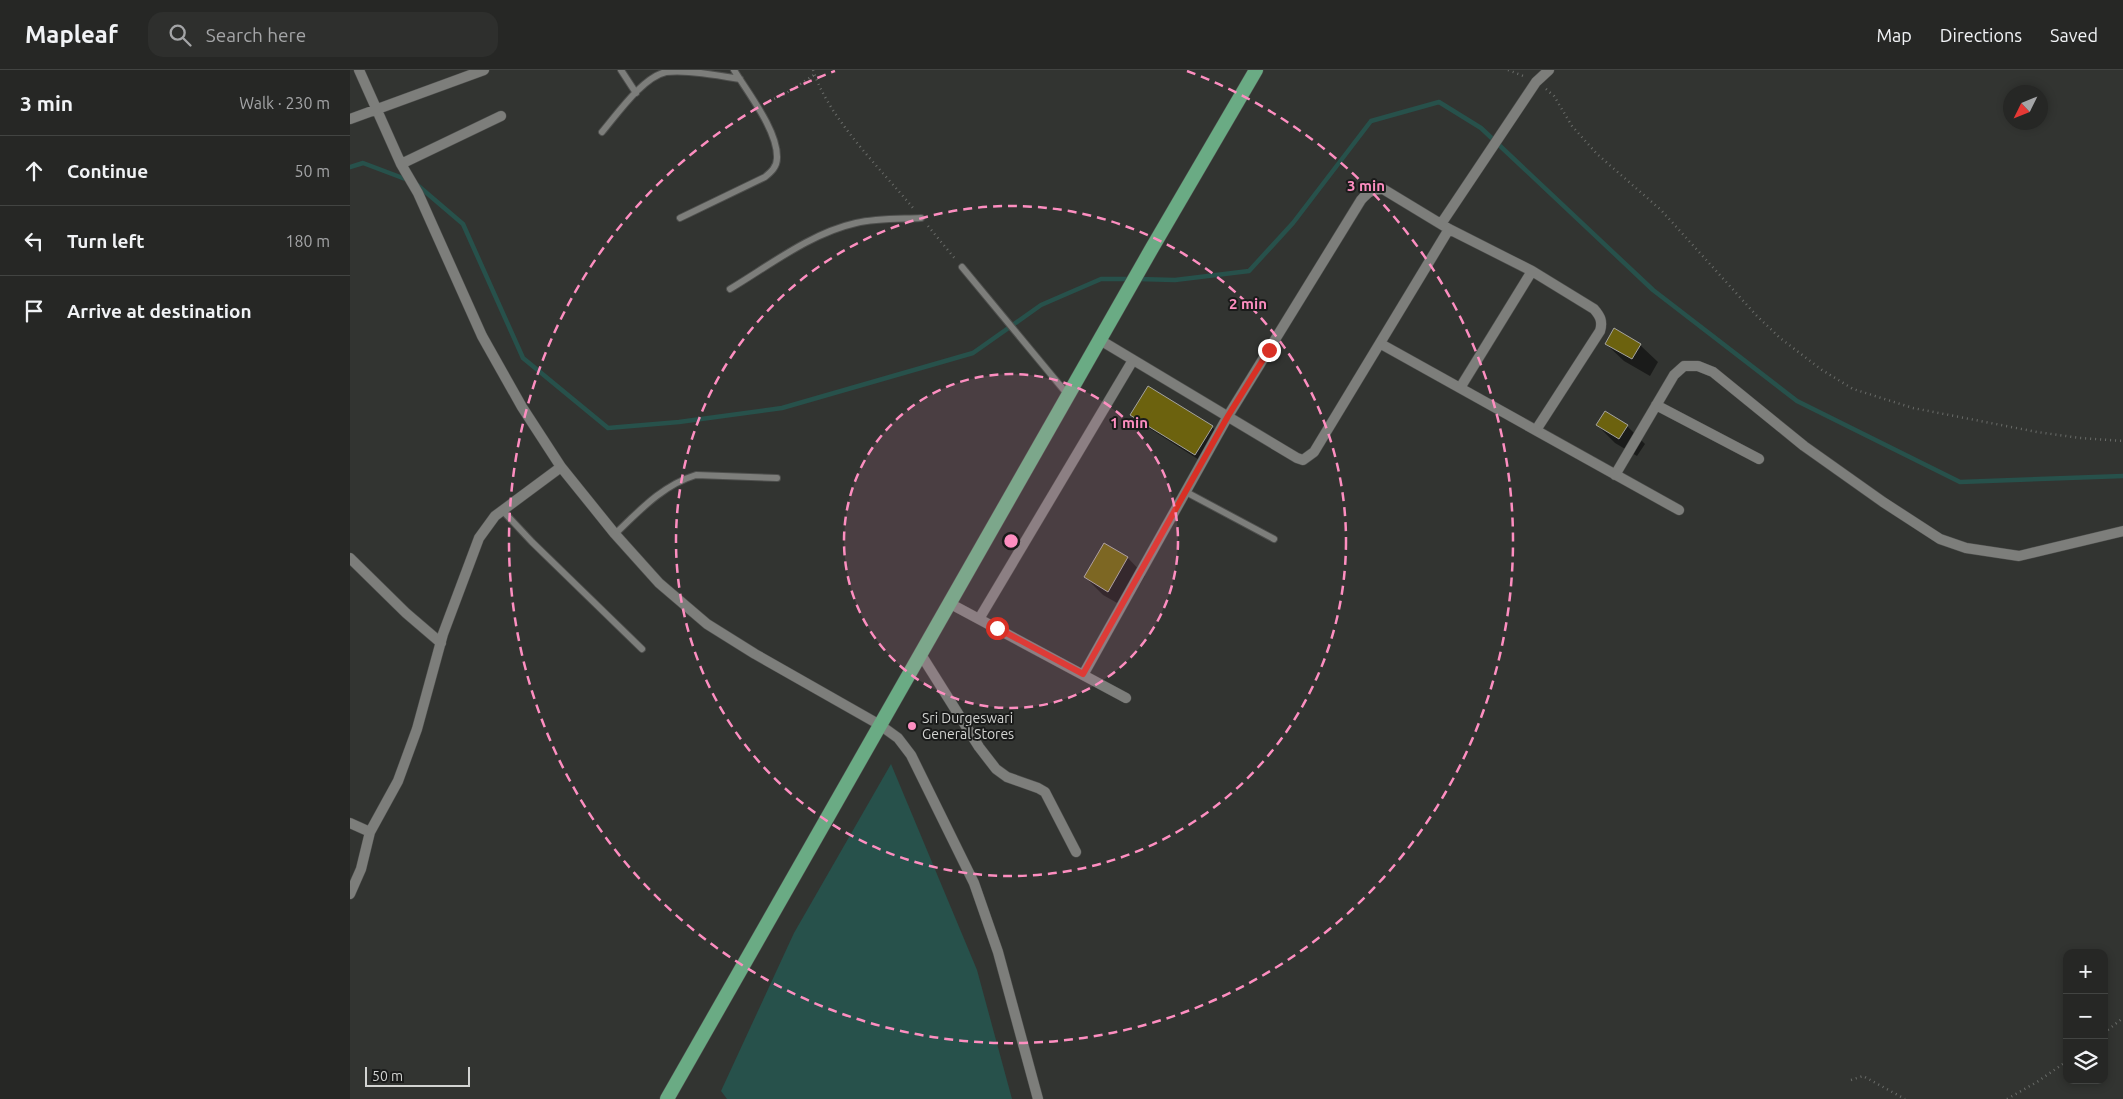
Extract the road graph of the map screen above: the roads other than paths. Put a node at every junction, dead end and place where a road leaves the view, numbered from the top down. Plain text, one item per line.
1 (361, 70) edge
2 (484, 70) edge
3 (621, 70) edge
4 (734, 70) edge
5 (1256, 70) edge
6 (1549, 70) edge
7 (740, 79) junction
8 (636, 93) junction
9 (377, 109) junction
10 (501, 116) dead end
11 (350, 119) edge
12 (602, 132) dead end
13 (400, 164) junction
14 (680, 218) dead end
15 (921, 218) road end
16 (1445, 226) junction
17 (962, 267) road end
18 (1532, 270) junction
19 (730, 289) dead end
20 (1100, 340) junction
21 (1381, 344) junction
22 (1133, 360) junction
23 (1460, 388) junction
24 (1068, 395) junction
25 (1656, 405) junction
26 (1228, 416) junction
27 (1536, 430) junction
28 (1758, 460) dead end
29 (561, 467) junction
30 (1615, 474) junction
31 (776, 478) dead end
32 (1186, 492) junction
33 (502, 510) junction
34 (1679, 510) dead end
35 (2123, 532) edge
36 (615, 534) junction
37 (1274, 538) dead end
38 (350, 558) edge
39 (949, 603) junction
40 (979, 619) junction
41 (441, 643) junction
42 (642, 649) dead end
43 (920, 654) junction
44 (1083, 674) junction
45 (1126, 698) dead end
46 (880, 725) junction
47 (350, 823) edge
48 (370, 832) junction
49 (1076, 852) dead end
50 (350, 894) edge
51 (667, 1099) edge
52 (1038, 1099) edge

1 - 9 street
2 - 9 street
3 - 8 lane
4 - 7 lane
5 - 20 highway
6 - 16 street
7 - 8 lane
7 - 14 lane
8 - 12 lane
9 - 11 street
9 - 13 street
10 - 13 street
13 - 29 street
15 - 19 lane
16 - 18 street
16 - 21 street
16 - 26 street
17 - 24 lane
18 - 23 street
18 - 27 street
20 - 22 street
20 - 24 highway
21 - 23 street
21 - 26 street
22 - 26 street
22 - 40 street
23 - 27 street
24 - 39 highway
25 - 28 street
25 - 30 street
25 - 35 street
26 - 32 street
27 - 30 street
29 - 33 street
29 - 36 street
30 - 34 street
31 - 36 lane
32 - 37 lane
32 - 44 street
33 - 41 street
33 - 42 lane
36 - 46 street
38 - 41 street
39 - 40 street
39 - 43 highway
40 - 44 street
41 - 48 street
43 - 46 highway
43 - 49 street
44 - 45 street
46 - 51 highway
46 - 52 street
47 - 48 street
48 - 50 street

